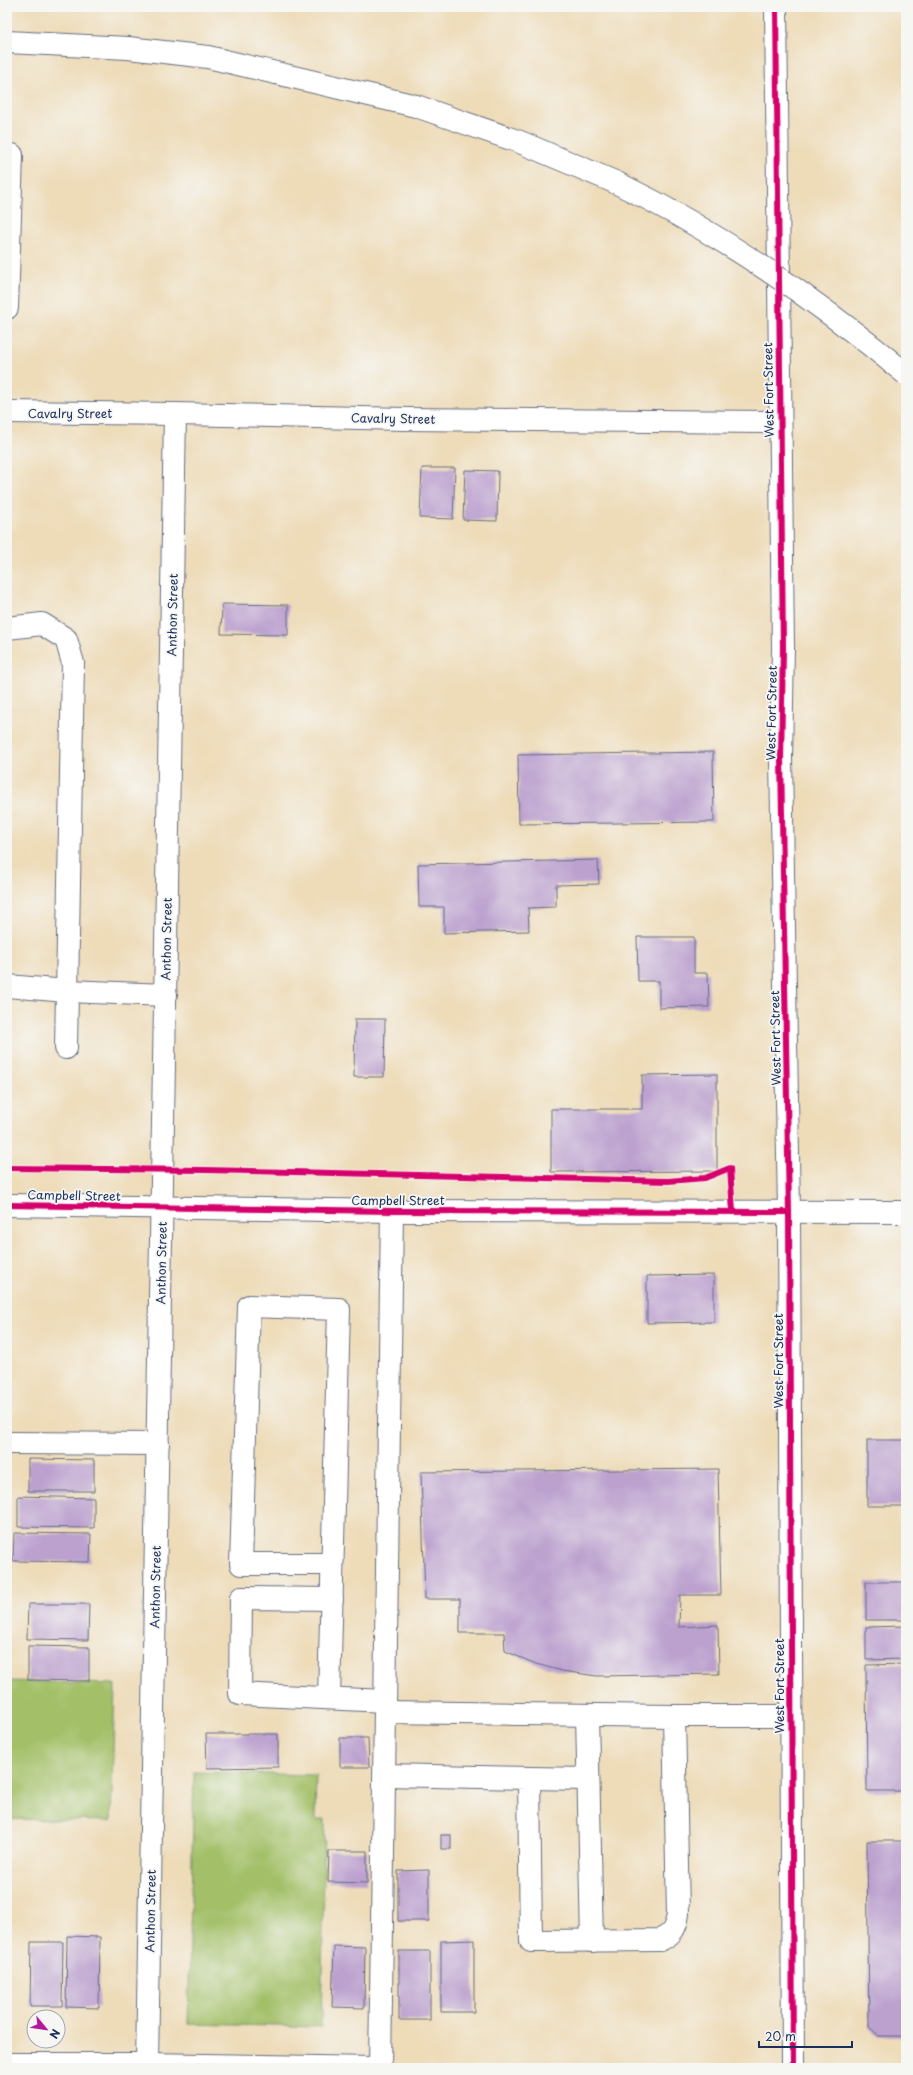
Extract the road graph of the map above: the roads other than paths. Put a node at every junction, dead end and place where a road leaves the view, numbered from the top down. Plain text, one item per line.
1 (776, 7) edge
2 (7, 42) edge
3 (12, 155) dead end
4 (8, 265) edge
5 (7, 308) edge
6 (906, 374) edge
7 (7, 412) edge
8 (175, 414) junction
9 (780, 422) junction
10 (7, 628) edge
11 (7, 986) edge
12 (67, 991) junction
13 (166, 994) junction
14 (66, 1048) dead end
15 (7, 1205) edge
16 (162, 1208) junction
17 (392, 1211) junction
18 (788, 1212) junction
19 (906, 1212) edge
20 (7, 1443) edge
21 (158, 1444) junction
22 (332, 1564) junction
23 (332, 1599) junction
24 (329, 1698) junction
25 (385, 1706) junction
26 (587, 1715) junction
27 (674, 1716) junction
28 (790, 1716) junction
29 (385, 1774) junction
30 (529, 1778) junction
31 (588, 1779) junction
32 (592, 1941) junction
33 (7, 2064) edge
34 (147, 2064) junction
35 (61, 2067) edge
36 (373, 2068) edge
37 (380, 2068) edge
38 (793, 2068) edge

1 - 9 main road, West Fort Street
2 - 6 main road, bridge
3 - 4 main road
4 - 5 main road
7 - 8 main road, Cavalry Street
8 - 9 main road, Cavalry Street
8 - 13 main road, Anthon Street
9 - 18 main road, West Fort Street
10 - 12 main road
11 - 12 main road
12 - 13 main road
12 - 14 main road
13 - 16 main road, Anthon Street
15 - 16 main road, Campbell Street
16 - 17 main road, Campbell Street
16 - 21 main road, Anthon Street
17 - 18 main road, Campbell Street
17 - 25 main road
18 - 19 main road, Campbell Street
18 - 28 main road, West Fort Street
20 - 21 main road
21 - 34 main road, Anthon Street
22 - 22 main road
22 - 23 main road
23 - 24 main road
23 - 24 main road
24 - 25 main road
25 - 26 main road
25 - 29 main road
26 - 27 main road
26 - 31 main road
27 - 28 main road
27 - 32 main road
28 - 38 main road, West Fort Street
29 - 30 main road
29 - 37 main road
30 - 31 main road
30 - 32 main road
31 - 32 main road
33 - 35 main road
34 - 35 main road
34 - 36 main road

